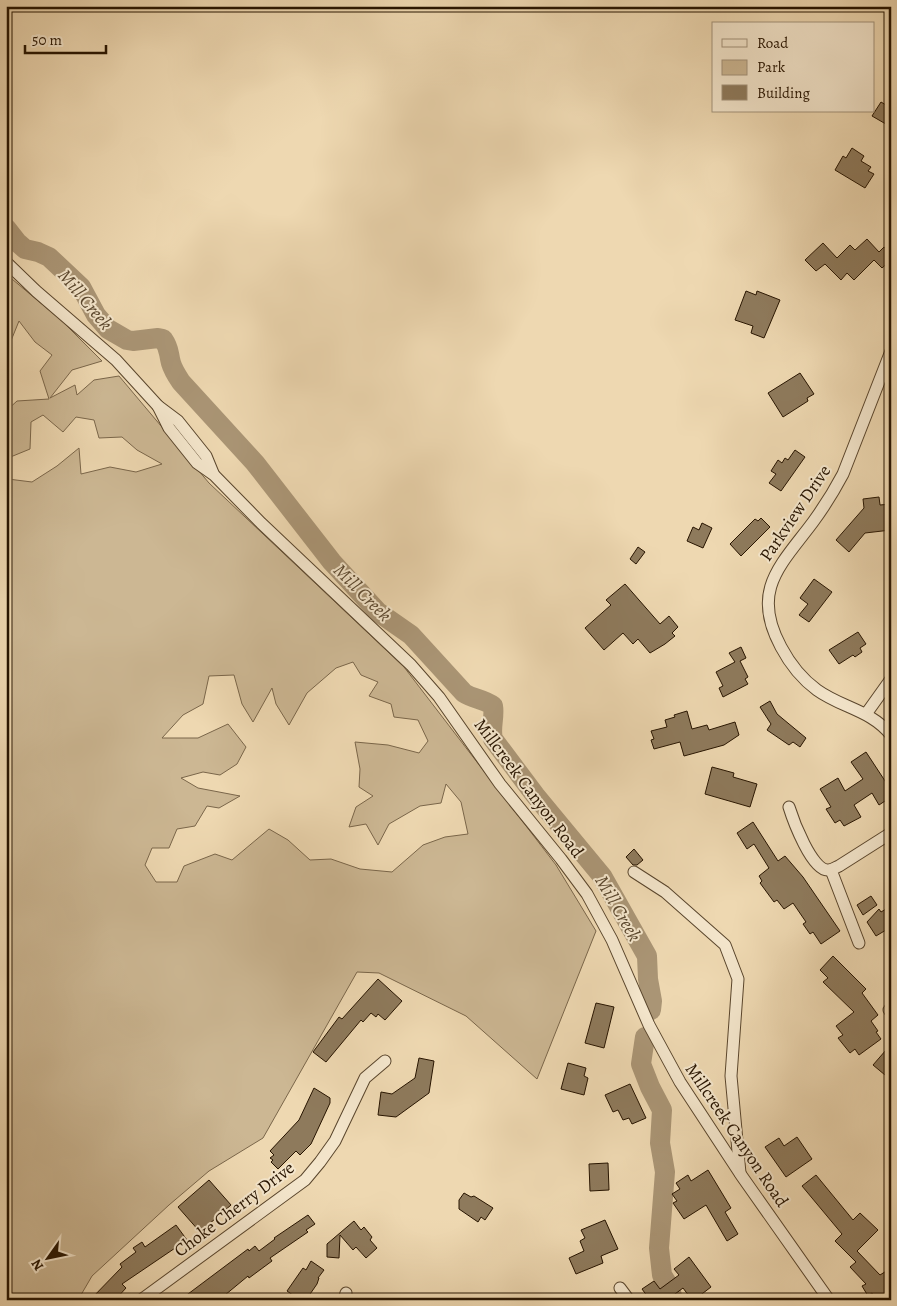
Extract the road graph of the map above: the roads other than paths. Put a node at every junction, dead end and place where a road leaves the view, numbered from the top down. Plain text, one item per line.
1 (6, 262) edge
2 (891, 351) edge
3 (891, 679) edge
4 (866, 714) junction
5 (891, 735) edge
6 (789, 807) dead end
7 (891, 833) edge
8 (831, 870) junction
9 (634, 872) dead end
10 (859, 943) dead end
11 (385, 1061) dead end
12 (741, 1175) junction
13 (620, 1288) dead end
14 (141, 1300) edge
15 (629, 1300) edge
16 (830, 1300) edge

1 - 12 street, Millcreek Canyon Road
2 - 4 street, Parkview Drive
3 - 4 street
4 - 5 street, Parkview Drive
6 - 8 street
7 - 8 street
8 - 10 street
9 - 12 street
11 - 14 street, Choke Cherry Drive
12 - 16 street, Millcreek Canyon Road
13 - 15 street

